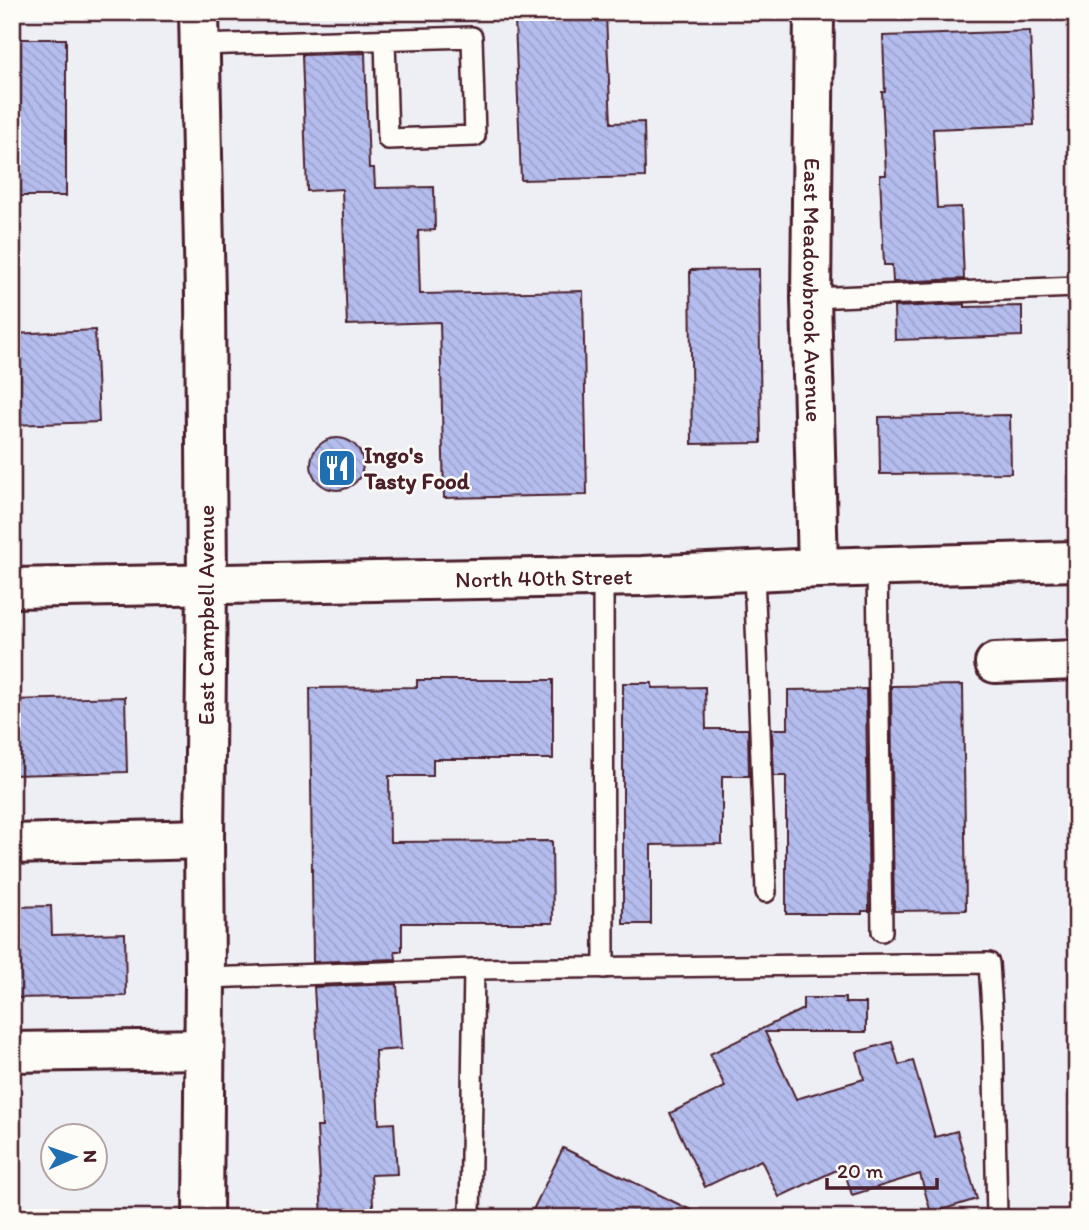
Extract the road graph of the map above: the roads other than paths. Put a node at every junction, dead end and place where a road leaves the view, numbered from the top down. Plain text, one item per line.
1 (814, 12) edge
2 (199, 29) edge
3 (385, 40) junction
4 (1077, 288) edge
5 (811, 298) junction
6 (1077, 561) edge
7 (877, 567) junction
8 (818, 568) junction
9 (754, 571) junction
10 (603, 577) junction
11 (207, 584) junction
12 (12, 588) edge
13 (1077, 660) edge
14 (995, 663) dead end
15 (204, 839) junction
16 (12, 844) edge
17 (766, 892) dead end
18 (881, 931) dead end
19 (604, 968) junction
20 (474, 969) junction
21 (205, 978) junction
22 (204, 1049) junction
23 (12, 1052) edge
24 (203, 1218) edge
25 (470, 1218) edge
26 (997, 1218) edge

1 - 5 street, East Meadowbrook Avenue
2 - 3 lane
2 - 11 street, East Campbell Avenue
3 - 3 lane
4 - 5 lane
5 - 8 street, East Meadowbrook Avenue
6 - 7 street, North 40th Street
7 - 8 street, North 40th Street
7 - 18 lane
8 - 9 street, North 40th Street
9 - 10 street, North 40th Street
9 - 17 lane
10 - 11 street, North 40th Street
10 - 19 lane
11 - 12 street, North 40th Street
11 - 15 street, East Campbell Avenue
13 - 14 street
15 - 16 street
15 - 21 street, East Campbell Avenue
19 - 20 lane
19 - 26 lane
20 - 21 lane
20 - 25 lane
21 - 22 street, East Campbell Avenue
22 - 23 street
22 - 24 street, East Campbell Avenue

